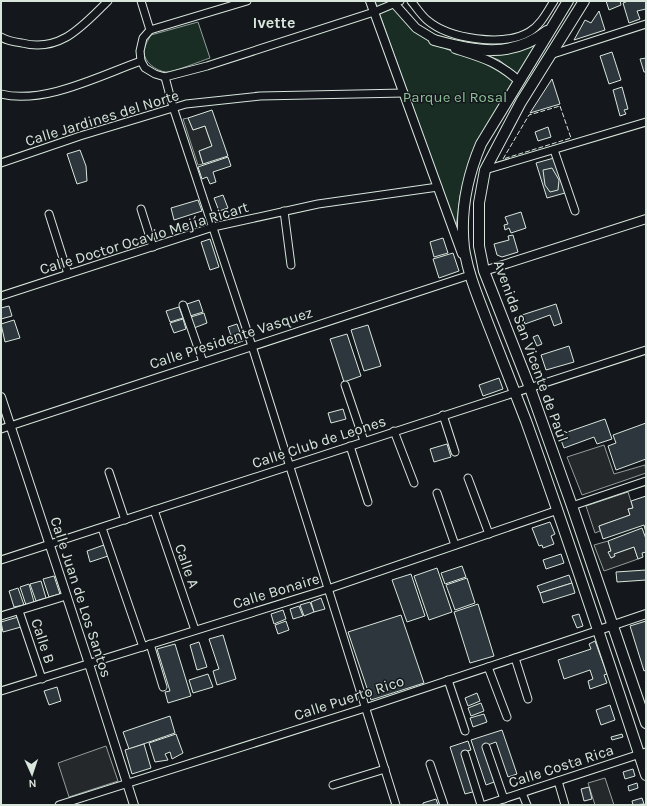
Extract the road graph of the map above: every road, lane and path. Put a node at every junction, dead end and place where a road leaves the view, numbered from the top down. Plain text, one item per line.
1 (108, 1) edge
2 (141, 1) edge
3 (247, 1) edge
4 (370, 1) edge
5 (411, 1) edge
6 (554, 1) edge
7 (568, 1) edge
8 (584, 1) edge
9 (395, 2) edge
10 (374, 12) junction
11 (646, 24) edge
12 (553, 26) junction
13 (150, 30) junction
14 (434, 40) junction
15 (2, 41) edge
16 (550, 55) junction
17 (141, 61) junction
18 (165, 77) junction
19 (519, 81) junction
20 (404, 93) junction
21 (1, 94) edge
22 (173, 107) junction
23 (646, 122) edge
24 (554, 150) junction
25 (1, 164) edge
26 (485, 170) junction
27 (438, 187) junction
28 (141, 209) dead end
29 (575, 211) dead end
30 (284, 212) junction
31 (49, 214) dead end
32 (646, 219) edge
33 (213, 227) junction
34 (153, 246) junction
35 (291, 265) dead end
36 (484, 271) junction
37 (68, 274) junction
38 (470, 275) junction
39 (1, 296) edge
40 (183, 305) dead end
41 (252, 346) junction
42 (646, 350) edge
43 (203, 362) junction
44 (345, 385) dead end
45 (530, 388) junction
46 (515, 393) junction
47 (1, 398) edge
48 (443, 415) junction
49 (10, 426) junction
50 (1, 429) edge
51 (394, 431) junction
52 (364, 441) junction
53 (350, 446) junction
54 (455, 452) dead end
55 (288, 466) junction
56 (109, 472) dead end
57 (468, 478) dead end
58 (646, 481) edge
59 (414, 483) dead end
60 (437, 493) dead end
61 (368, 502) dead end
62 (572, 506) junction
63 (154, 510) junction
64 (558, 510) junction
65 (125, 520) junction
66 (102, 528) junction
67 (489, 534) junction
68 (50, 545) junction
69 (455, 545) junction
70 (1, 560) edge
71 (328, 588) junction
72 (66, 596) junction
73 (19, 611) junction
74 (646, 614) edge
75 (1, 616) edge
76 (614, 625) junction
77 (195, 630) junction
78 (599, 630) junction
79 (147, 646) junction
80 (515, 658) junction
81 (89, 664) junction
82 (488, 667) junction
83 (42, 679) junction
84 (448, 680) junction
85 (164, 687) dead end
86 (1, 692) edge
87 (528, 699) dead end
88 (365, 708) junction
89 (507, 717) dead end
90 (646, 723) edge
91 (465, 731) dead end
92 (486, 747) dead end
93 (643, 753) edge
94 (465, 754) dead end
95 (430, 764) dead end
96 (385, 769) junction
97 (646, 775) edge
98 (558, 781) junction
99 (126, 782) junction
100 (334, 785) dead end
101 (522, 793) junction
102 (504, 798) junction
103 (59, 805) edge
104 (134, 805) edge
105 (396, 805) edge
106 (444, 805) edge
107 (481, 805) edge
108 (485, 805) edge
109 (527, 805) edge
110 (565, 805) edge

1 - 15 street
2 - 13 street
3 - 13 street
4 - 10 street, Avenida San Vicente de Paúl
5 - 6 street
7 - 12 main road, Avenida San Vicente de Paúl
8 - 16 main road, Avenida San Vicente de Paúl
9 - 10 street
9 - 14 street
10 - 18 street
10 - 20 street, Avenida San Vicente de Paúl
11 - 16 street
12 - 14 main road
12 - 19 main road, Avenida San Vicente de Paúl
13 - 17 street
14 - 19 street
16 - 26 main road, Avenida San Vicente de Paúl
17 - 18 street
17 - 21 street
18 - 22 street
19 - 38 main road, Avenida San Vicente de Paúl
20 - 22 street, Calle Jardines del Norte
20 - 27 street, Avenida San Vicente de Paúl
22 - 25 street, Calle Jardines del Norte
22 - 33 street
23 - 24 street
24 - 26 street
24 - 29 street
26 - 36 main road, Avenida San Vicente de Paúl
27 - 30 street, Calle Doctor Ocavio Mejía Ricart
27 - 38 street, Avenida San Vicente de Paúl
28 - 34 street
30 - 33 street, Calle Doctor Ocavio Mejía Ricart
30 - 35 street
31 - 37 street
32 - 36 street
33 - 34 street, Calle Doctor Ocavio Mejía Ricart
33 - 41 street
34 - 37 street, Calle Doctor Ocavio Mejía Ricart
36 - 45 main road, Avenida San Vicente de Paúl
37 - 39 street, Calle Doctor Ocavio Mejía Ricart
38 - 41 street, Calle Presidente Vasquez
38 - 46 main road, Avenida San Vicente de Paúl
40 - 43 street
41 - 43 street, Calle Presidente Vasquez
41 - 55 street
42 - 45 street, Calle Club de Leones
43 - 49 street, Calle Presidente Vasquez
44 - 52 street
45 - 46 street, Calle Club de Leones
45 - 62 main road, Avenida San Vicente de Paúl
46 - 48 street, Calle Club de Leones
46 - 64 main road, Avenida San Vicente de Paúl
47 - 49 street, Calle Juan de Los Santos
48 - 51 street, Calle Club de Leones
48 - 54 street
49 - 50 street, Calle Presidente Vasquez
49 - 68 street, Calle Juan de Los Santos
51 - 52 street, Calle Club de Leones
51 - 59 street
52 - 53 street, Calle Club de Leones
53 - 55 street, Calle Club de Leones
53 - 61 street
55 - 63 street, Calle Club de Leones
55 - 71 street
56 - 65 street
57 - 67 street
58 - 62 street
60 - 69 street
62 - 76 main road, Avenida San Vicente de Paúl
63 - 65 street, Calle Club de Leones
63 - 77 street, Calle A
64 - 67 street, Calle Bonaire
64 - 78 main road, Avenida San Vicente de Paúl
65 - 66 street, Calle Club de Leones
66 - 68 street, Calle Club de Leones
66 - 79 street
67 - 69 street, Calle Bonaire
68 - 70 street, Calle Club de Leones
68 - 72 street, Calle Juan de Los Santos
69 - 71 street, Calle Bonaire
71 - 77 street, Calle Bonaire
71 - 88 street
72 - 73 street
72 - 81 street, Calle Juan de Los Santos
73 - 75 street
73 - 83 street, Calle B
74 - 76 street, Calle Puerto Rico
76 - 78 street, Calle Puerto Rico
76 - 90 main road, Avenida San Vicente de Paúl
77 - 79 street, Calle Bonaire
78 - 80 street, Calle Puerto Rico
78 - 93 main road, Avenida San Vicente de Paúl
79 - 81 street, Calle Bonaire
79 - 85 street
80 - 82 street, Calle Puerto Rico
80 - 87 street
81 - 83 street, Calle Bonaire
81 - 99 street, Calle Juan de Los Santos
82 - 84 street, Calle Puerto Rico
82 - 89 street
83 - 86 street, Calle Bonaire
84 - 88 street, Calle Puerto Rico
84 - 91 street
88 - 96 street
88 - 99 street, Calle Puerto Rico
92 - 102 street
93 - 97 main road, Avenida San Vicente de Paúl
93 - 98 street, Calle Costa Rica
94 - 107 street
95 - 106 street
96 - 100 street
96 - 105 street
98 - 101 street, Calle Costa Rica
98 - 110 street
99 - 103 street, Calle Puerto Rico
99 - 104 street, Calle Juan de Los Santos
101 - 102 street, Calle Costa Rica
101 - 109 street
102 - 108 street, Calle Costa Rica

